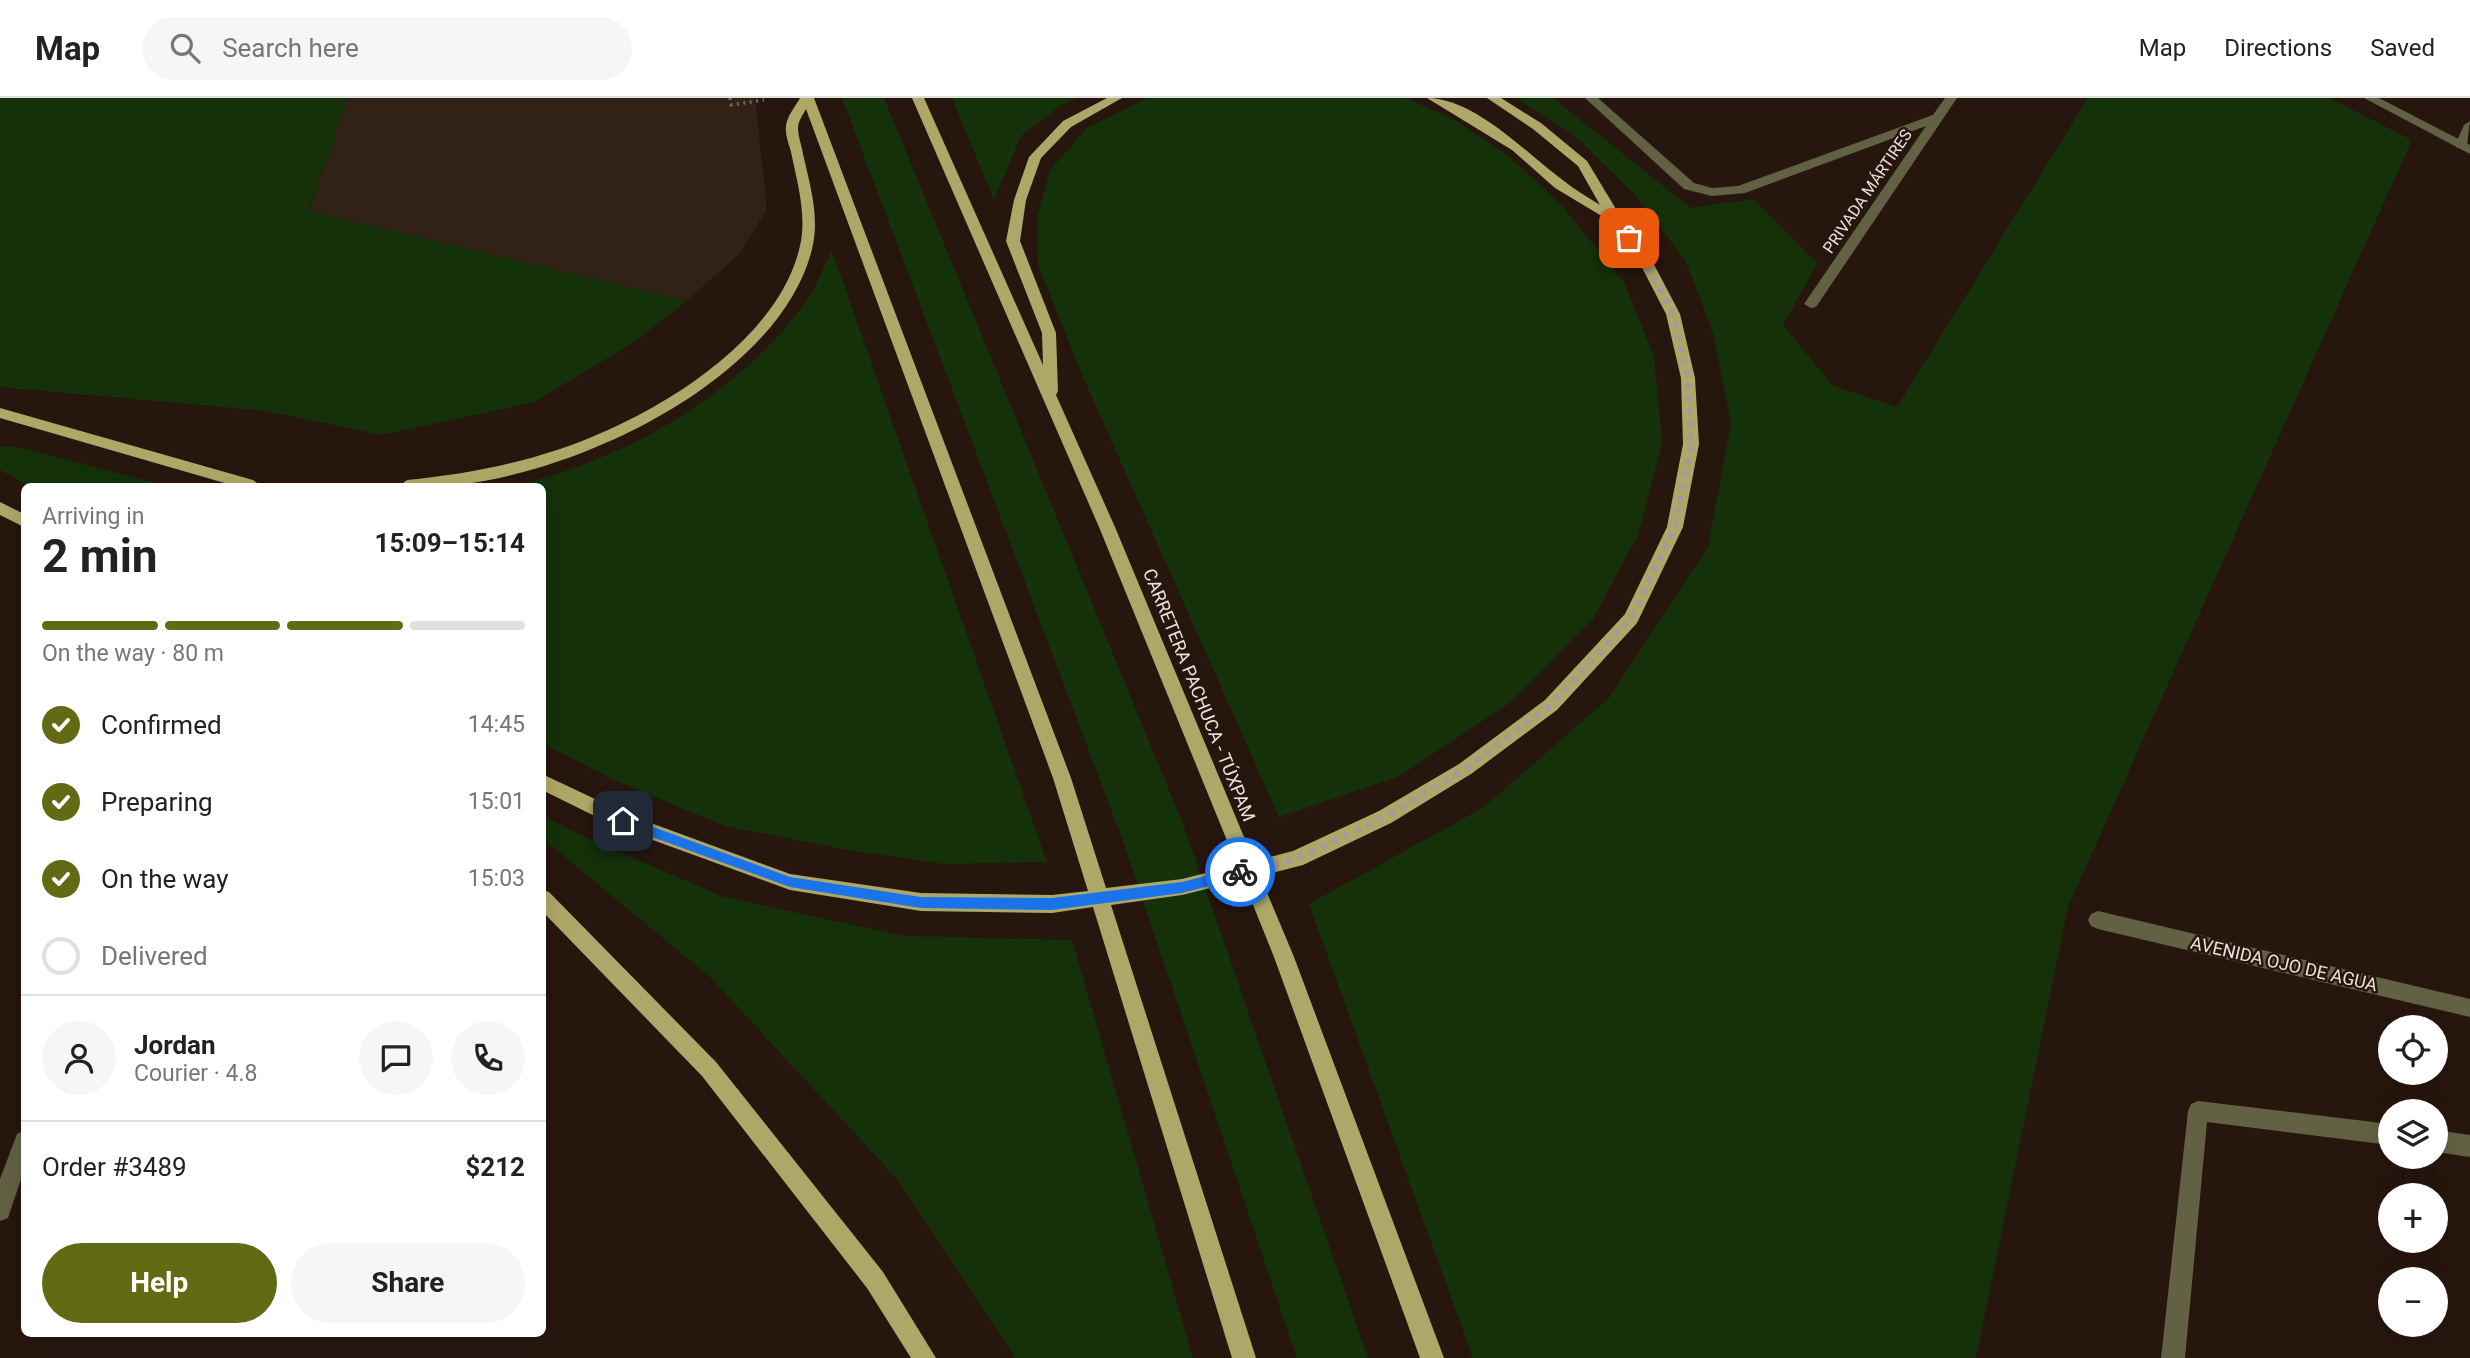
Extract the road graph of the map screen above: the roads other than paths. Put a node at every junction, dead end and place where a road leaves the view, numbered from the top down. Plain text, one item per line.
1 (807, 98) edge
2 (918, 98) edge
3 (1116, 98) edge
4 (1433, 98) edge
5 (1493, 98) edge
6 (1591, 98) edge
7 (1951, 98) edge
8 (2370, 98) edge
9 (1937, 118) junction
10 (2470, 125) edge
11 (2466, 148) edge
12 (1616, 221) junction
13 (1811, 304) dead end
14 (1052, 401) junction
15 (0, 413) edge
16 (243, 483) edge
17 (426, 483) edge
18 (0, 508) edge
19 (21, 519) edge
20 (546, 783) edge
21 (546, 902) edge
22 (2098, 920) dead end
23 (2470, 1008) edge
24 (2378, 1134) edge
25 (2448, 1143) edge
26 (2470, 1146) edge
27 (21, 1150) edge
28 (0, 1210) edge
29 (924, 1358) edge
30 (1244, 1358) edge
31 (1432, 1358) edge
32 (2174, 1358) edge

1 - 17 main road
1 - 30 main road
2 - 14 main road, CARRETERA PACHUCA - TÚXPAM
3 - 14 main road
4 - 12 main road
5 - 12 main road
6 - 9 street
7 - 9 street, PRIVADA MÁRTIRES
8 - 11 street
9 - 13 street, PRIVADA MÁRTIRES
10 - 11 street
12 - 20 main road
14 - 31 main road, CARRETERA PACHUCA - TÚXPAM
15 - 16 main road
18 - 19 main road
21 - 29 main road
22 - 23 street, AVENIDA OJO DE AGUA
24 - 32 street
25 - 26 street
27 - 28 street

